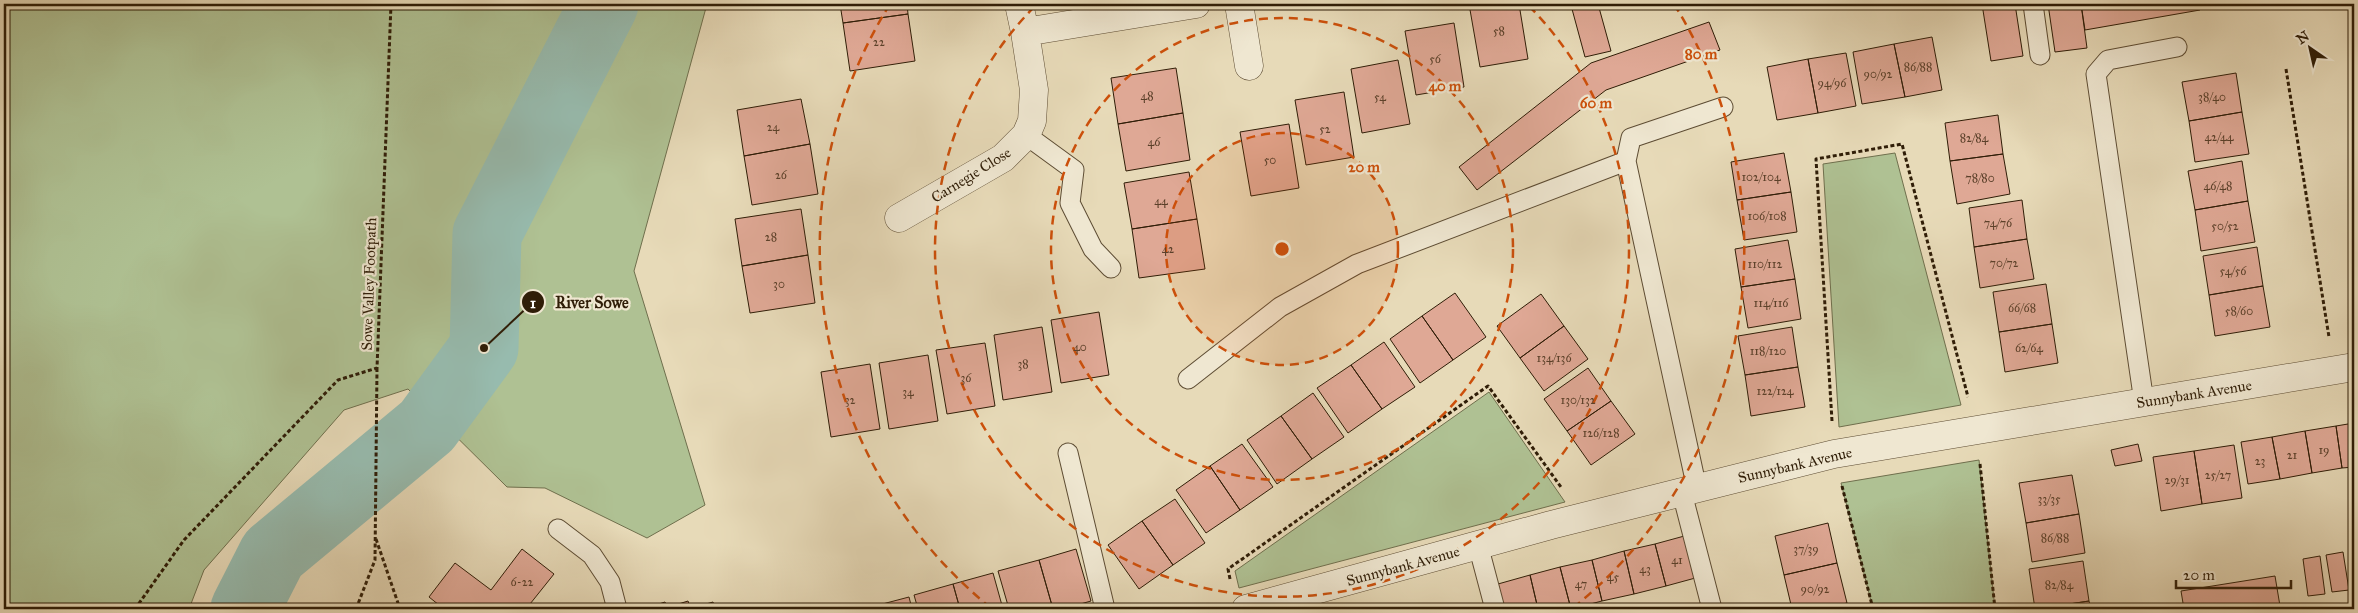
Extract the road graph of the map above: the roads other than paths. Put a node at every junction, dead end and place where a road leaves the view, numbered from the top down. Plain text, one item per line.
1 (1020, 4) edge
2 (1196, 4) edge
3 (1238, 4) edge
4 (2033, 4) edge
5 (1025, 32) junction
6 (2177, 47) dead end
7 (2040, 55) dead end
8 (1250, 66) dead end
9 (1723, 107) dead end
10 (1026, 134) junction
11 (1626, 161) junction
12 (899, 218) dead end
13 (1111, 268) dead end
14 (2344, 369) edge
15 (1188, 379) dead end
16 (2144, 402) junction
17 (1068, 453) dead end
18 (1690, 491) junction
19 (558, 530) dead end
20 (1478, 545) junction
21 (617, 609) edge
22 (1105, 609) edge
23 (1246, 609) edge
24 (1495, 609) edge
25 (1712, 609) edge

1 - 5 street, Carnegie Close
2 - 5 street
3 - 8 street
4 - 7 lane
5 - 10 street, Carnegie Close
6 - 16 lane
9 - 11 lane
10 - 12 street, Carnegie Close
10 - 13 lane
11 - 15 lane
11 - 18 lane
14 - 16 street, Sunnybank Avenue
16 - 18 street, Sunnybank Avenue
17 - 22 lane
18 - 20 street, Sunnybank Avenue
18 - 25 lane
19 - 21 lane
20 - 23 street, Sunnybank Avenue
20 - 24 lane

